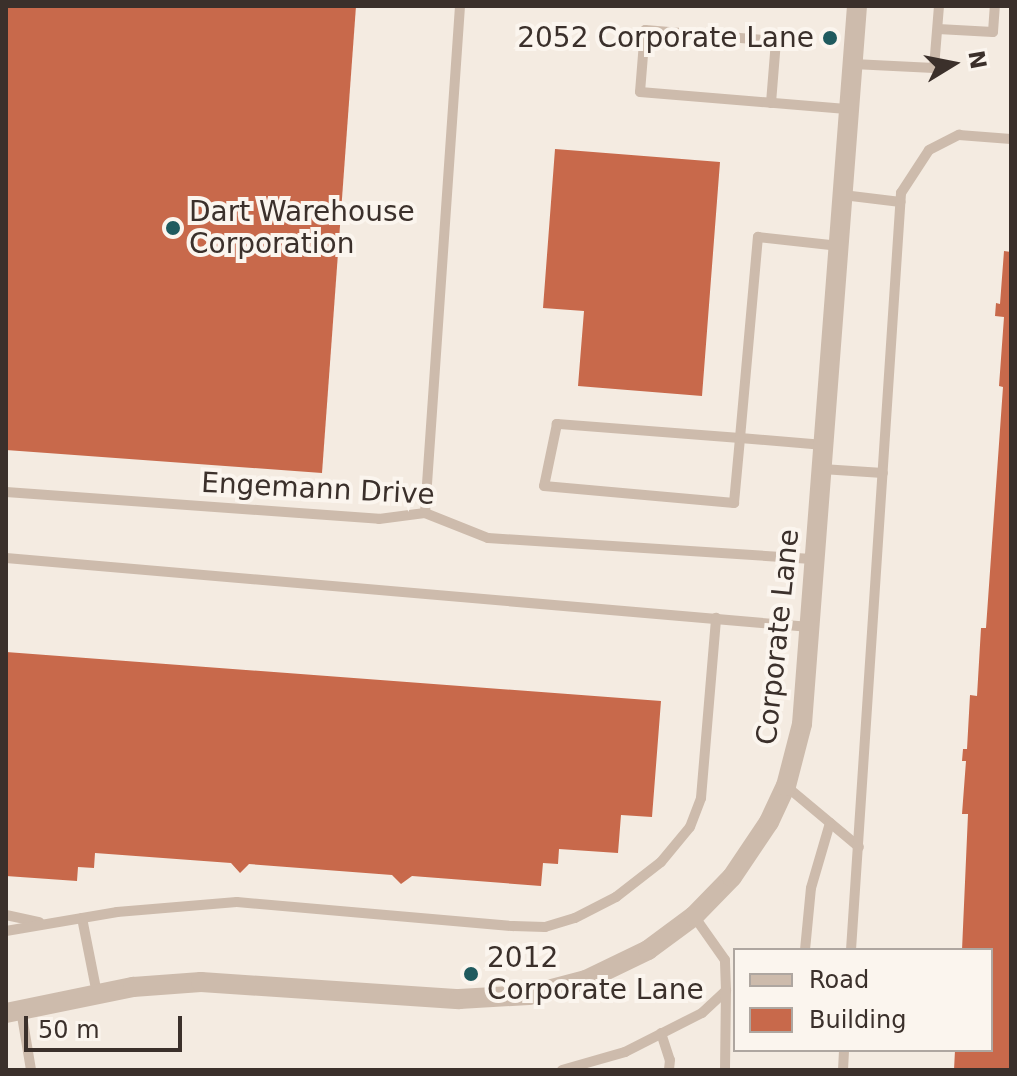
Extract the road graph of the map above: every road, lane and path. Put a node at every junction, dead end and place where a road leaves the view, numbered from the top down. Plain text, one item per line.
1 (460, 6) edge
2 (857, 6) edge
3 (939, 6) edge
4 (995, 6) edge
5 (938, 29) junction
6 (853, 64) junction
7 (771, 103) junction
8 (849, 109) junction
9 (1011, 139) edge
10 (843, 195) junction
11 (901, 202) junction
12 (840, 246) junction
13 (740, 438) junction
14 (824, 445) junction
15 (822, 469) junction
16 (883, 473) junction
17 (6, 492) edge
18 (425, 513) junction
19 (6, 558) edge
20 (815, 559) junction
21 (716, 618) junction
22 (810, 627) junction
23 (786, 786) junction
24 (830, 823) junction
25 (859, 847) junction
26 (6, 915) edge
27 (694, 916) junction
28 (82, 918) junction
29 (49, 924) junction
30 (6, 931) edge
31 (805, 948) edge
32 (851, 948) edge
33 (726, 991) junction
34 (97, 994) junction
35 (13, 1012) edge
36 (661, 1033) junction
37 (566, 1069) edge
38 (31, 1070) edge
39 (669, 1070) edge
40 (725, 1070) edge

1 - 18 lane
2 - 6 street, Corporate Lane
3 - 5 lane
4 - 5 lane
5 - 6 lane
6 - 8 street, Corporate Lane
7 - 7 lane
7 - 8 lane
8 - 10 street, Corporate Lane
9 - 11 lane
10 - 11 lane
10 - 12 street, Corporate Lane
11 - 16 lane
12 - 13 lane
12 - 14 street, Corporate Lane
13 - 13 lane
13 - 14 lane
14 - 15 street, Corporate Lane
15 - 16 lane
15 - 20 street, Corporate Lane
16 - 25 lane
17 - 18 lane, Engemann Drive
18 - 20 lane, Engemann Drive
19 - 21 lane
20 - 22 street, Corporate Lane
21 - 22 lane
21 - 28 lane
22 - 23 street, Corporate Lane
23 - 24 lane
23 - 27 street, Corporate Lane
24 - 25 lane
24 - 31 lane
25 - 32 lane
26 - 29 lane
27 - 33 lane
27 - 34 street, Corporate Lane
28 - 29 lane
28 - 34 lane
29 - 30 lane
33 - 36 lane
33 - 40 lane
34 - 35 street, Corporate Lane
35 - 38 lane
36 - 37 lane
36 - 39 lane

